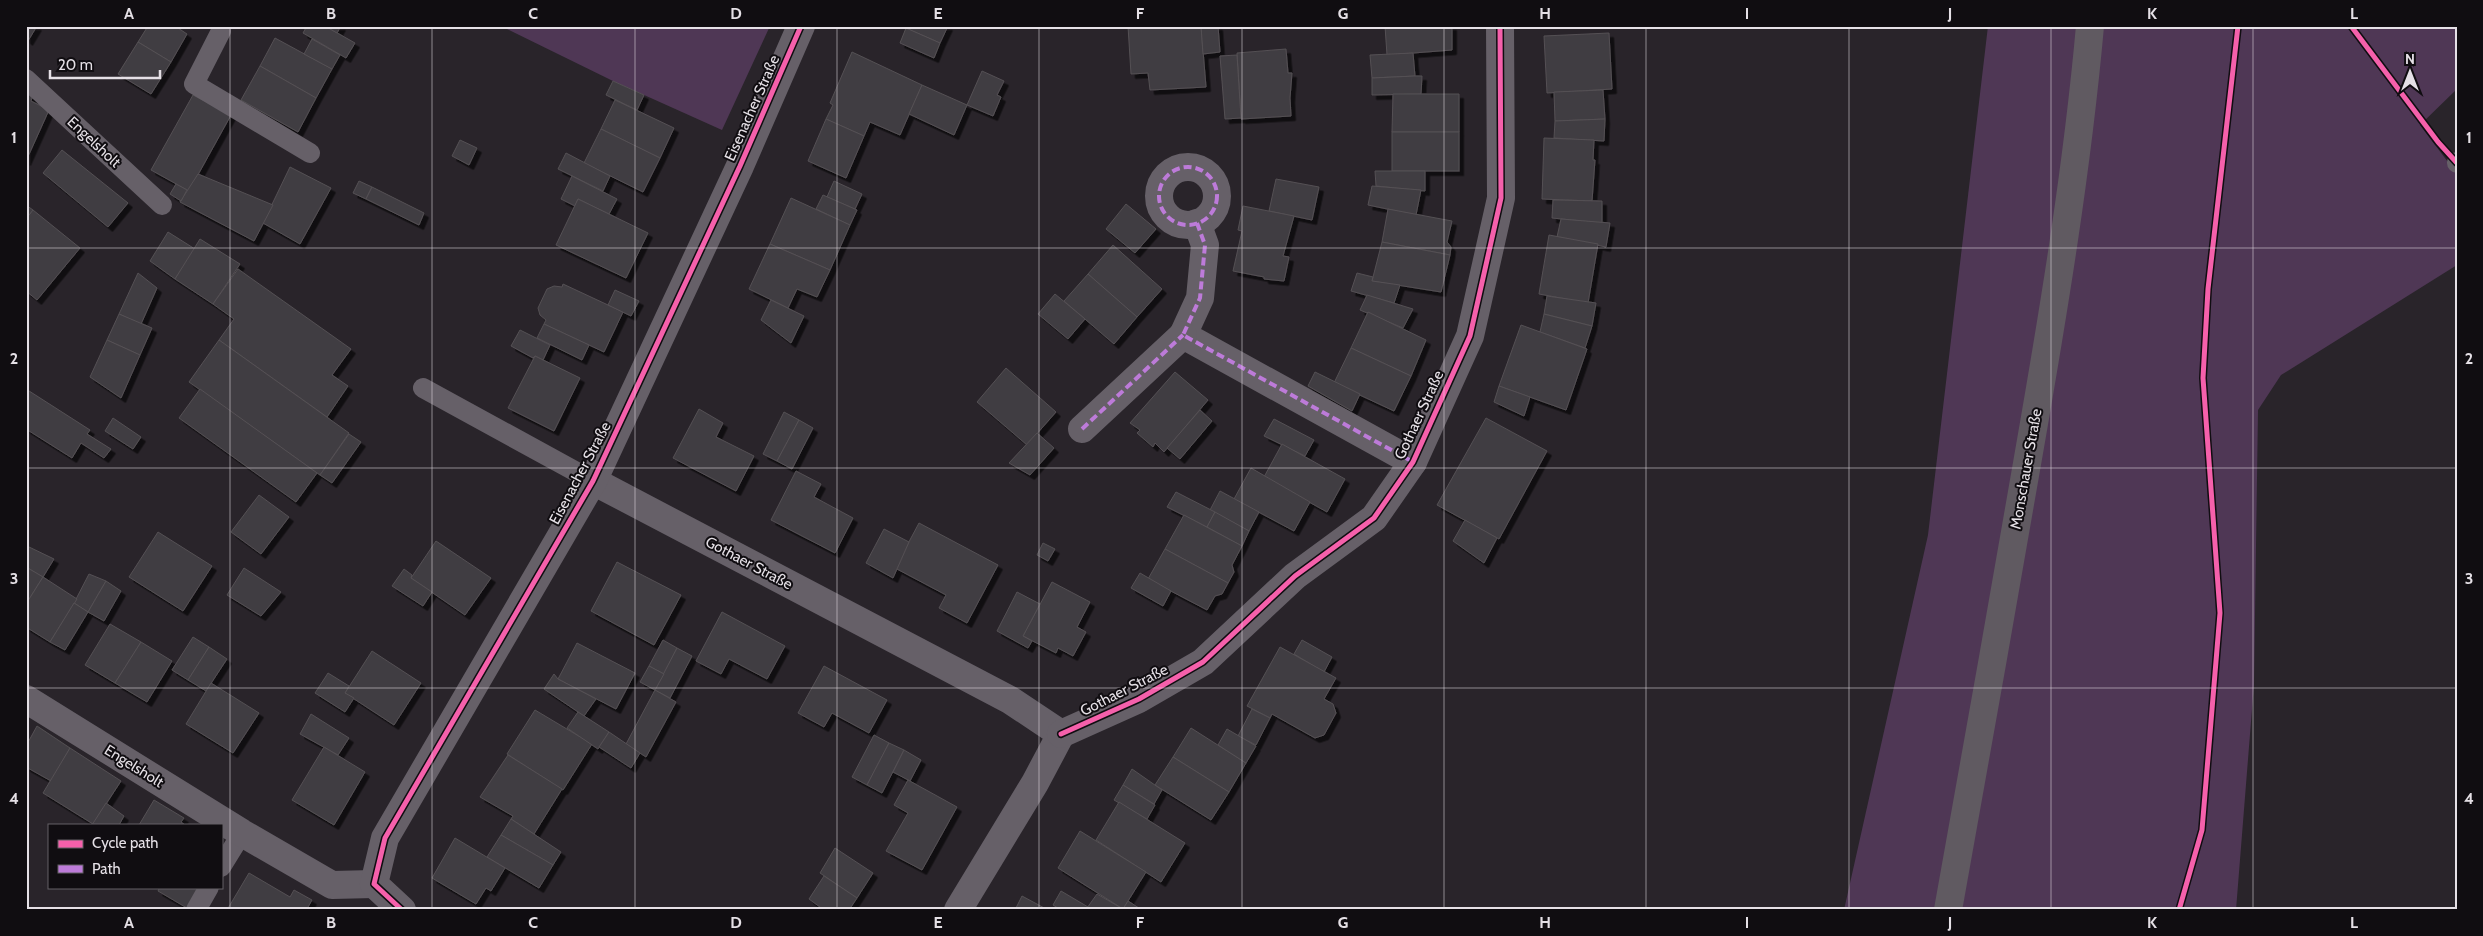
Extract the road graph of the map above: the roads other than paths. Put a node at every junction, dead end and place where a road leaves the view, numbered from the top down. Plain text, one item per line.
1 (801, 26) edge
2 (1500, 26) edge
3 (2090, 26) edge
4 (219, 28) edge
5 (26, 79) edge
6 (310, 153) dead end
7 (162, 206) dead end
8 (1197, 223) dead end
9 (1182, 335) junction
10 (422, 388) dead end
11 (1082, 429) dead end
12 (1412, 462) junction
13 (593, 481) junction
14 (26, 699) edge
15 (1061, 734) junction
16 (242, 833) junction
17 (222, 865) edge
18 (374, 884) junction
19 (208, 888) edge
20 (196, 910) edge
21 (402, 910) edge
22 (958, 910) edge
23 (1948, 910) edge

1 - 13 street, Eisenacher Straße
2 - 12 street, Gothaer Straße
3 - 23 main road, Monschauer Straße
4 - 6 lane
5 - 7 lane, Engelsholt
8 - 9 street
9 - 11 street
9 - 12 street, Gothaer Straße
10 - 13 lane
12 - 15 street, Gothaer Straße
13 - 15 street, Gothaer Straße
13 - 18 street, Eisenacher Straße
14 - 16 street, Engelsholt
15 - 22 street
16 - 17 lane
16 - 18 street, Engelsholt
18 - 21 street
19 - 20 lane

